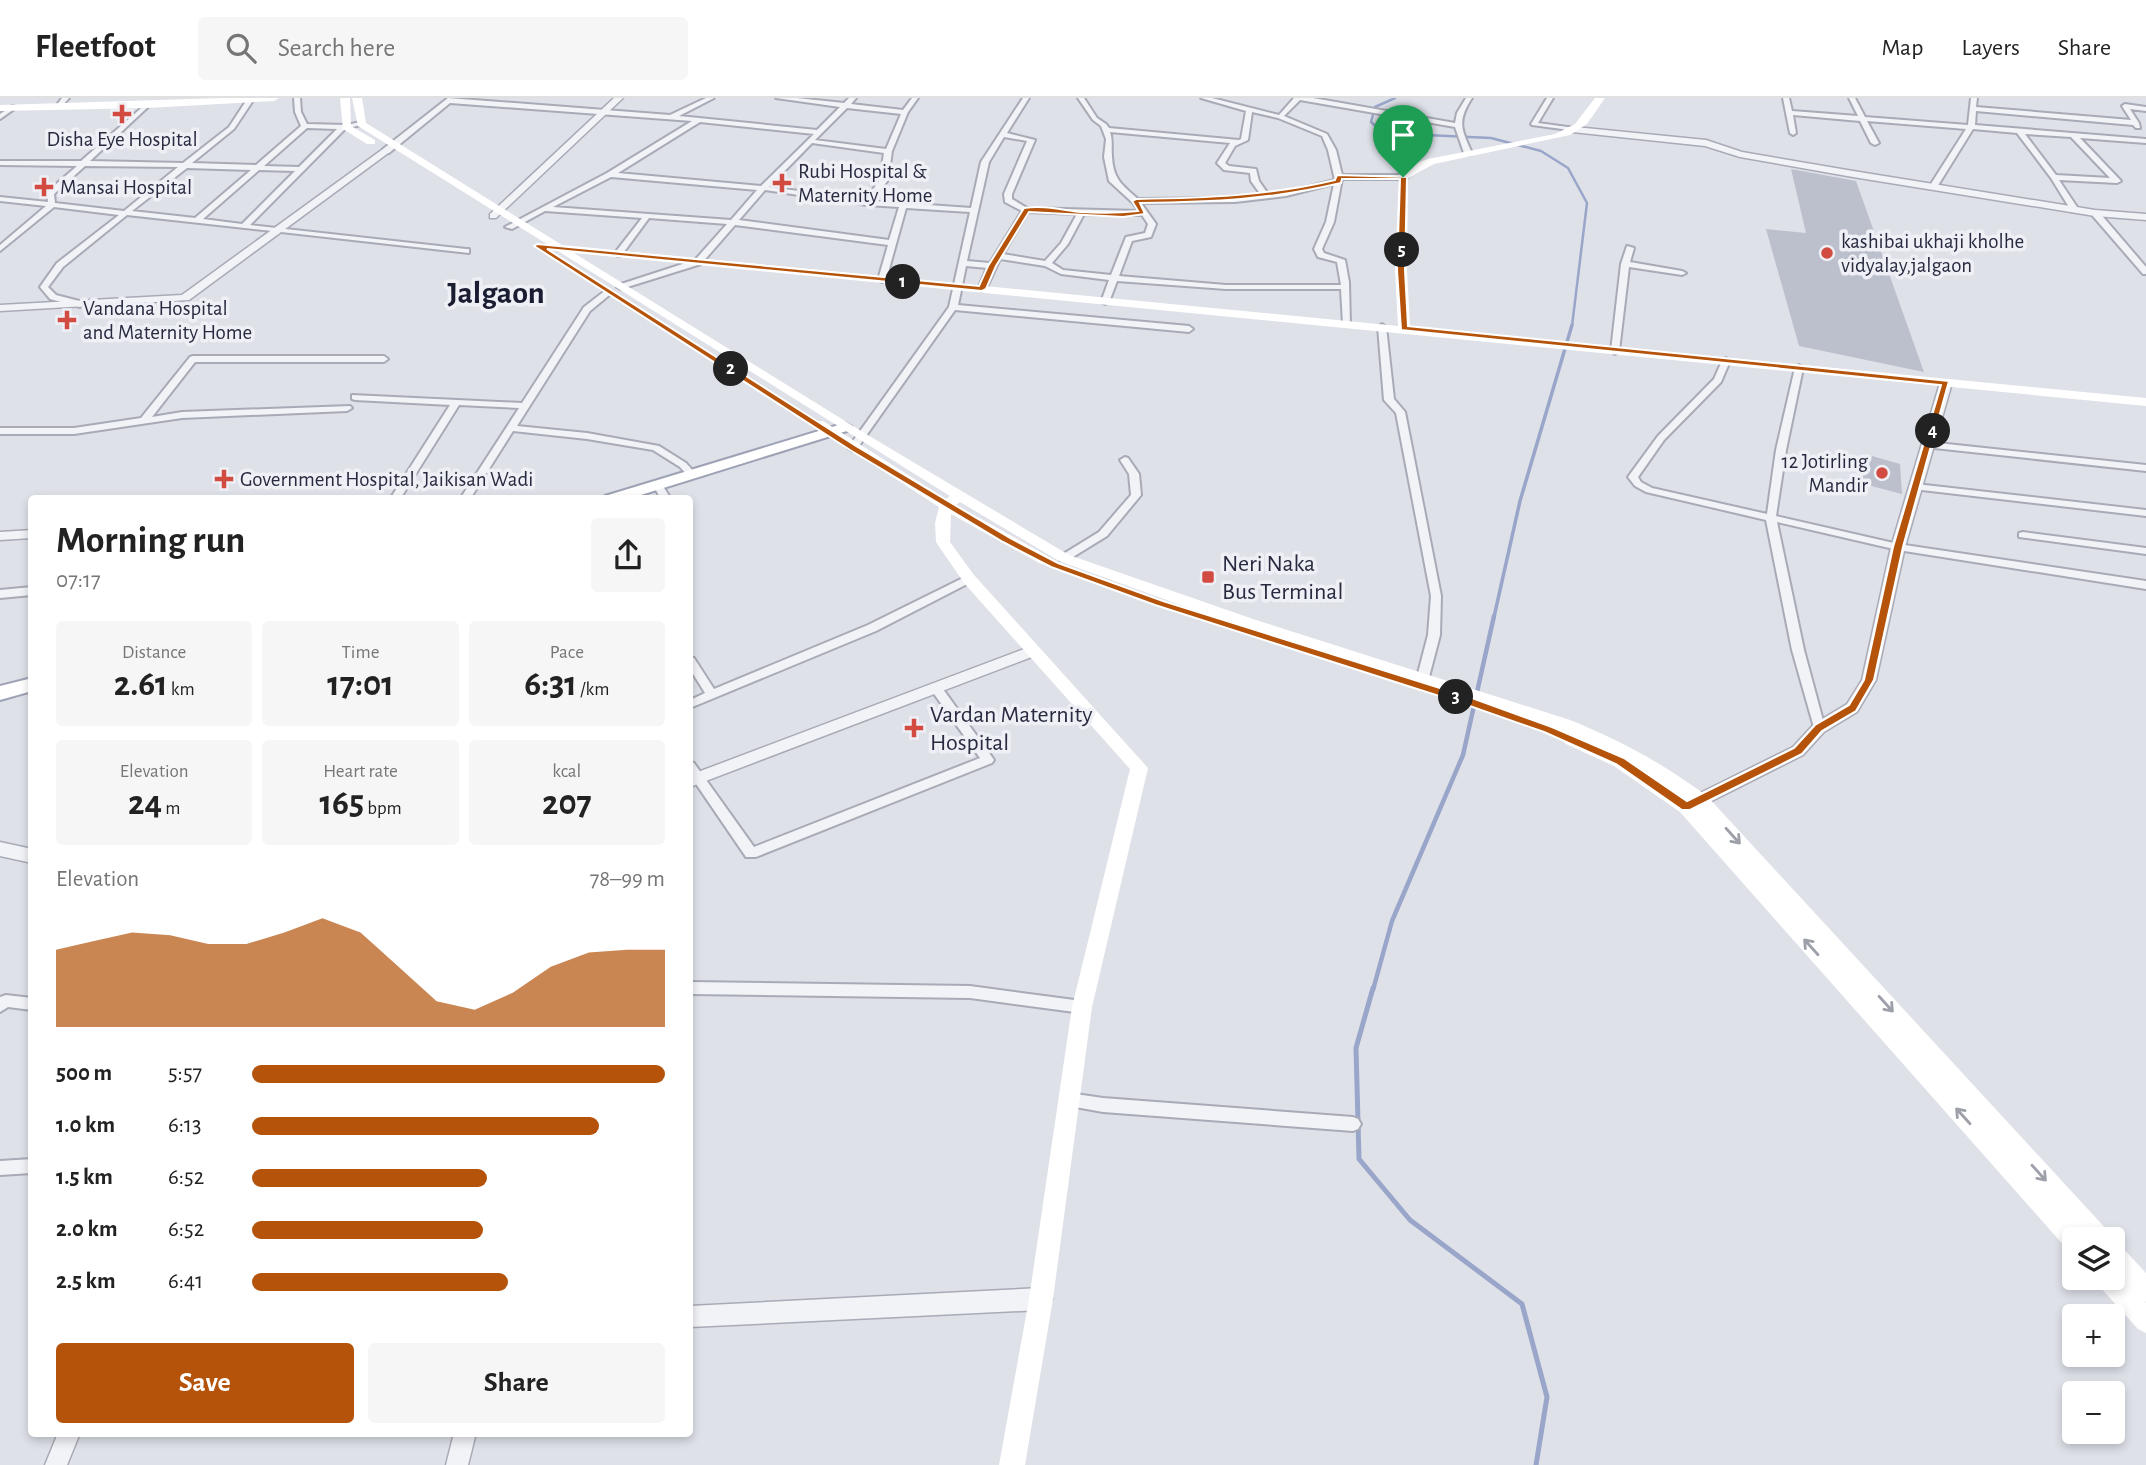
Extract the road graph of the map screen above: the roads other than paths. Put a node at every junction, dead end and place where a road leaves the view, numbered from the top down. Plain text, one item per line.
1 (274, 98) edge
2 (297, 98) edge
3 (345, 98) edge
4 (357, 98) edge
5 (620, 98) edge
6 (711, 98) edge
7 (779, 98) edge
8 (853, 98) edge
9 (915, 98) edge
10 (1027, 98) edge
11 (1081, 98) edge
12 (1204, 98) edge
13 (1300, 98) edge
14 (1469, 98) edge
15 (1550, 98) edge
16 (1600, 98) edge
17 (1786, 98) edge
18 (1852, 98) edge
19 (1974, 98) edge
20 (2117, 98) edge
21 (236, 99) edge
22 (251, 99) edge
23 (450, 99) edge
24 (196, 100) edge
25 (63, 102) edge
26 (154, 103) edge
27 (845, 106) junction
28 (2125, 106) junction
29 (14, 107) junction
30 (0, 108) edge
31 (1973, 109) junction
32 (2146, 109) edge
33 (1249, 111) junction
34 (604, 112) junction
35 (905, 113) junction
36 (1789, 113) junction
37 (0, 117) edge
38 (671, 117) junction
39 (1280, 117) junction
40 (1863, 119) junction
41 (699, 121) junction
42 (2136, 123) junction
43 (361, 124) junction
44 (1456, 125) junction
45 (305, 126) junction
46 (344, 127) junction
47 (1971, 127) junction
48 (1106, 130) junction
49 (1575, 130) junction
50 (2020, 131) junction
51 (819, 132) junction
52 (1793, 132) dead end
53 (1004, 135) junction
54 (2073, 135) junction
55 (810, 141) junction
56 (2146, 141) edge
57 (1241, 142) junction
58 (1875, 144) dead end
59 (390, 147) junction
60 (888, 151) junction
61 (1468, 153) junction
62 (0, 163) edge
63 (82, 164) junction
64 (183, 166) junction
65 (260, 167) junction
66 (300, 169) junction
67 (610, 176) junction
68 (1403, 177) junction
69 (2054, 177) junction
70 (1339, 179) junction
71 (1933, 187) junction
72 (763, 188) junction
73 (1266, 196) junction
74 (0, 199) edge
75 (1136, 201) junction
76 (867, 204) junction
77 (52, 205) junction
78 (903, 206) junction
79 (545, 209) junction
80 (974, 210) junction
81 (1026, 210) junction
82 (2075, 210) junction
83 (125, 213) junction
84 (495, 213) junction
85 (1143, 213) junction
86 (2095, 213) junction
87 (1080, 214) junction
88 (647, 216) junction
89 (2146, 217) edge
90 (198, 221) junction
91 (733, 222) junction
92 (513, 225) junction
93 (244, 226) junction
94 (277, 230) junction
95 (892, 243) junction
96 (537, 246) junction
97 (558, 248) junction
98 (1630, 248) dead end
99 (0, 249) edge
100 (466, 251) dead end
101 (618, 254) junction
102 (999, 256) junction
103 (698, 262) junction
104 (962, 263) junction
105 (1047, 264) junction
106 (1625, 264) junction
107 (992, 266) junction
108 (2146, 272) edge
109 (1682, 274) dead end
110 (1114, 278) junction
111 (882, 280) junction
112 (1343, 287) junction
113 (956, 288) junction
114 (615, 289) junction
115 (982, 289) junction
116 (1105, 302) junction
117 (80, 304) junction
118 (953, 307) junction
119 (0, 308) edge
120 (1347, 324) junction
121 (1382, 327) junction
122 (1404, 328) junction
123 (1189, 329) dead end
124 (1615, 351) junction
125 (384, 359) dead end
126 (1726, 361) junction
127 (1799, 368) junction
128 (1946, 383) junction
129 (355, 397) dead end
130 (2146, 402) edge
131 (455, 404) junction
132 (524, 406) junction
133 (347, 408) dead end
134 (143, 422) junction
135 (510, 428) junction
136 (838, 430) junction
137 (0, 431) edge
138 (857, 443) junction
139 (1928, 445) junction
140 (1125, 460) dead end
141 (2146, 468) edge
142 (692, 475) junction
143 (1916, 488) junction
144 (662, 492) edge
145 (398, 495) edge
146 (467, 495) edge
147 (640, 495) edge
148 (952, 501) junction
149 (2146, 513) edge
150 (1771, 518) junction
151 (28, 534) edge
152 (2023, 534) dead end
153 (0, 536) edge
154 (1898, 547) junction
155 (2146, 551) edge
156 (1064, 558) junction
157 (969, 579) junction
158 (2146, 585) edge
159 (28, 591) edge
160 (0, 594) edge
161 (1162, 599) junction
162 (1286, 639) junction
163 (1032, 651) junction
164 (693, 666) edge
165 (1423, 677) junction
166 (28, 685) edge
167 (936, 688) junction
168 (0, 693) edge
169 (712, 695) junction
170 (1469, 697) junction
171 (693, 703) edge
172 (1819, 728) junction
173 (693, 774) edge
174 (693, 775) edge
175 (1694, 804) junction
176 (0, 849) edge
177 (28, 855) edge
178 (693, 988) edge
179 (28, 1004) edge
180 (0, 1006) edge
181 (1082, 1007) junction
182 (1069, 1100) junction
183 (1353, 1124) dead end
184 (1996, 1139) junction
185 (28, 1166) edge
186 (0, 1168) edge
187 (2064, 1227) edge
188 (2088, 1227) edge
189 (2125, 1267) edge
190 (2118, 1290) edge
191 (2146, 1290) edge
192 (1041, 1299) junction
193 (693, 1317) edge
194 (2146, 1321) edge
195 (67, 1437) edge
196 (464, 1437) edge
197 (56, 1465) edge
198 (457, 1465) edge
199 (1012, 1465) edge

1 - 22 main road
2 - 45 street
3 - 46 main road
4 - 43 main road
5 - 34 street
6 - 38 street
7 - 27 street
8 - 27 street
9 - 35 street
10 - 53 street
11 - 48 street
12 - 33 street
13 - 39 street
13 - 44 street
14 - 44 street
15 - 49 street
16 - 49 main road
17 - 36 street
18 - 40 street
19 - 31 street
20 - 28 street
21 - 22 main road
21 - 24 main road
22 - 64 street
23 - 34 street
23 - 59 street
24 - 26 main road
25 - 26 main road
25 - 29 main road
26 - 63 street
27 - 35 street
27 - 51 street
28 - 32 street
28 - 42 street
29 - 30 main road
29 - 37 street
31 - 42 street
31 - 47 street
33 - 39 street
33 - 57 street
34 - 38 street
34 - 84 street
35 - 60 street
36 - 40 street
36 - 52 street
38 - 41 street
39 - 70 street
40 - 47 street
40 - 58 street
41 - 51 street
41 - 67 street
42 - 56 street
43 - 46 street
43 - 59 main road
44 - 61 street
45 - 46 street
45 - 65 street
46 - 59 main road
46 - 66 street
47 - 50 street
47 - 71 street
48 - 57 street
48 - 75 street
49 - 61 main road
49 - 71 street
50 - 54 street
50 - 69 street
51 - 55 street
53 - 80 street
53 - 81 street
54 - 56 street
54 - 69 street
55 - 60 street
55 - 72 street
57 - 73 street
59 - 84 main road
59 - 94 street
60 - 76 street
61 - 68 main road
62 - 63 street
63 - 64 street
63 - 77 street
64 - 65 street
64 - 83 street
65 - 66 street
65 - 90 street
66 - 93 street
67 - 72 street
67 - 79 street
68 - 70 street
68 - 122 main road
69 - 82 street
70 - 73 street
70 - 112 street
71 - 82 street
72 - 76 street
72 - 91 street
73 - 75 street
74 - 77 street
75 - 85 street
76 - 78 street
77 - 83 street
77 - 99 street
78 - 80 street
78 - 95 street
79 - 88 street
79 - 92 street
80 - 104 street
81 - 87 street
81 - 102 street
82 - 86 street
83 - 90 street
83 - 117 street
84 - 92 main road
85 - 87 street
85 - 110 street
86 - 89 street
86 - 108 street
87 - 105 street
88 - 91 street
88 - 101 street
90 - 93 street
91 - 95 street
91 - 103 street
92 - 96 main road
92 - 97 main road
93 - 94 street
94 - 100 street
94 - 117 street
95 - 111 street
96 - 97 main road
96 - 114 main road
97 - 101 main road
97 - 114 main road
98 - 106 street
101 - 103 main road
102 - 105 street
102 - 107 street
103 - 111 main road
103 - 114 street
104 - 107 street
104 - 113 street
105 - 110 street
106 - 109 street
106 - 124 street
107 - 115 street
110 - 112 street
110 - 116 street
111 - 113 main road
112 - 120 street
113 - 115 main road
113 - 118 street
114 - 132 street
114 - 136 main road
115 - 116 main road
116 - 120 main road
117 - 119 street
118 - 123 street
118 - 138 street
120 - 121 main road
121 - 122 main road
121 - 165 street
122 - 124 main road
124 - 126 main road
125 - 134 street
126 - 127 main road
126 - 150 street
127 - 128 main road
127 - 150 street
128 - 130 main road
128 - 139 street
129 - 131 street
131 - 132 street
131 - 145 street
132 - 135 street
133 - 134 street
134 - 137 street
135 - 142 street
135 - 146 street
136 - 138 main road
136 - 142 main road
138 - 148 main road
139 - 141 street
139 - 143 street
140 - 156 street
142 - 144 main road
143 - 149 street
143 - 154 street
144 - 147 main road
148 - 156 main road
148 - 157 main road
148 - 161 main road
150 - 154 street
150 - 172 street
151 - 153 street
152 - 155 street
154 - 158 street
154 - 172 street
156 - 161 main road
157 - 163 main road
157 - 169 street
159 - 160 street
161 - 162 main road
162 - 165 main road
162 - 170 main road
163 - 167 street
163 - 181 main road
164 - 169 street
165 - 170 main road
166 - 168 main road
167 - 173 street
167 - 174 street
169 - 171 street
170 - 175 main road
172 - 175 street
175 - 184 main road
176 - 177 street
178 - 181 street
179 - 180 street
181 - 182 main road
182 - 183 street
182 - 192 main road
184 - 187 main road
184 -> 188 main road
185 - 186 street
189 - 191 main road
190 - 194 main road
192 - 193 street
192 - 199 main road
195 - 197 street
196 - 198 street

